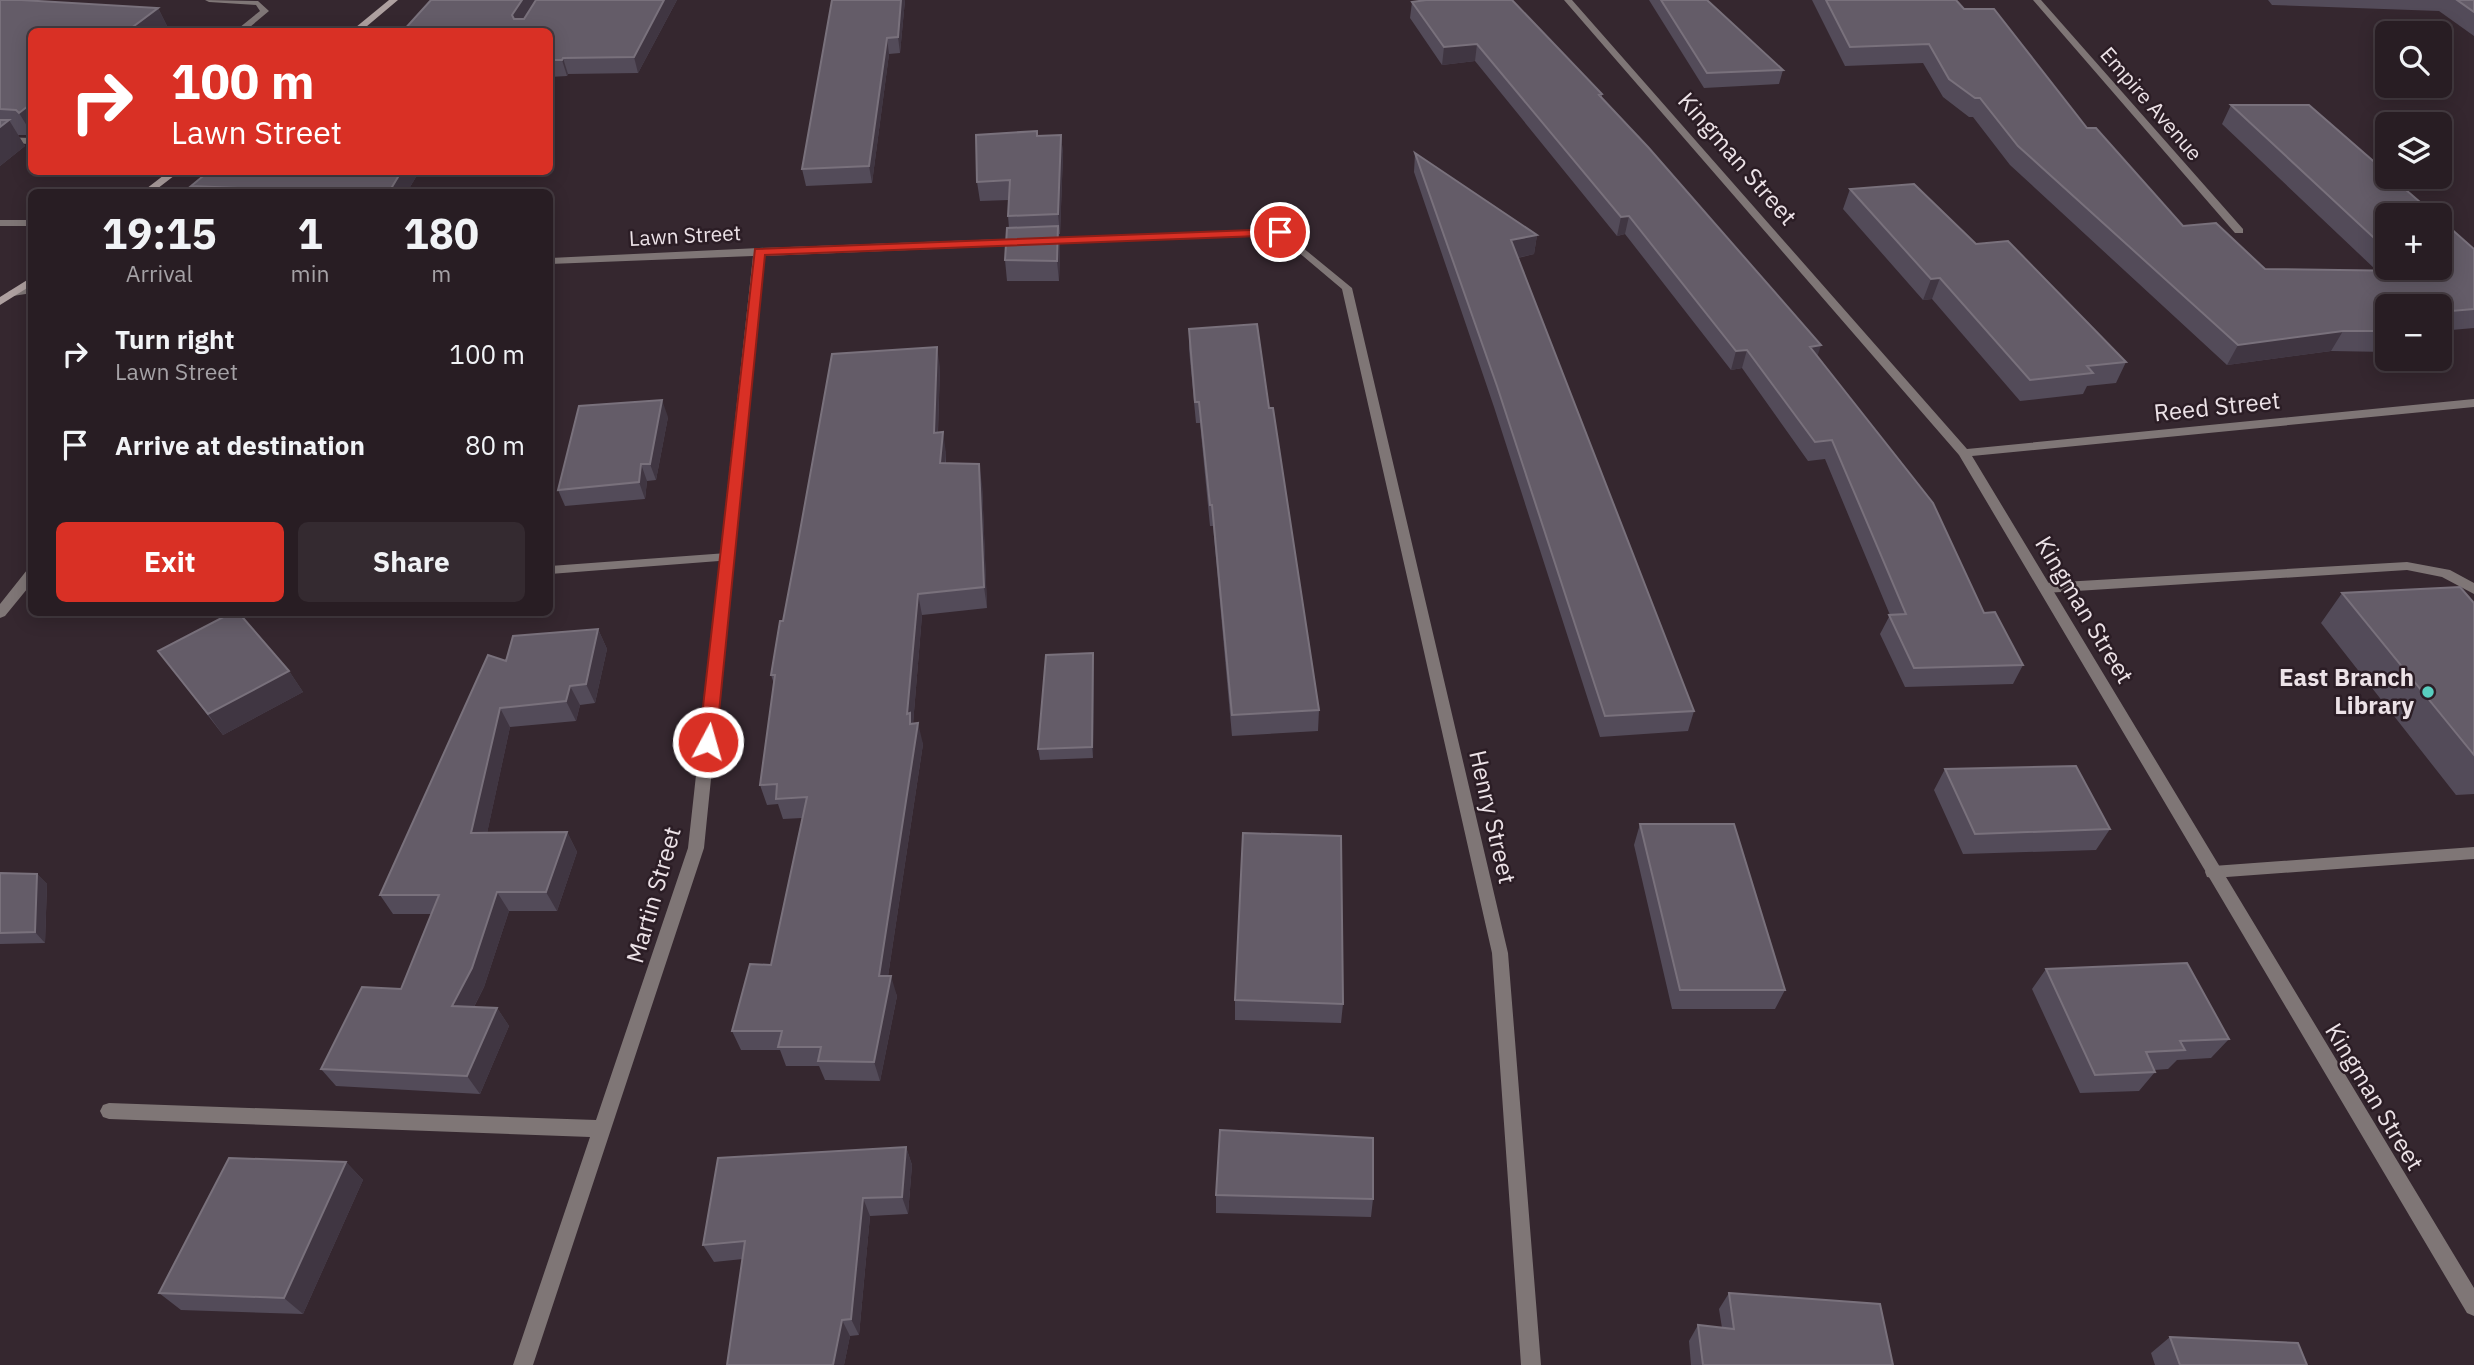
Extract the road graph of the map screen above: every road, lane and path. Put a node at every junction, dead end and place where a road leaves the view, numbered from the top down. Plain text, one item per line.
1 (209, 0) edge
2 (394, 0) edge
3 (1568, 0) edge
4 (2037, 0) edge
5 (243, 28) edge
6 (359, 28) edge
7 (0, 140) edge
8 (28, 141) edge
9 (170, 175) edge
10 (151, 189) edge
11 (0, 223) edge
12 (28, 223) edge
13 (2239, 231) dead end
14 (759, 251) junction
15 (553, 261) edge
16 (28, 283) edge
17 (1347, 288) joint
18 (28, 291) edge
19 (13, 293) junction
20 (0, 302) edge
21 (2474, 403) edge
22 (1964, 453) junction
23 (727, 556) junction
24 (553, 570) edge
25 (28, 578) edge
26 (2045, 588) junction
27 (2474, 589) edge
28 (0, 613) edge
29 (2474, 853) edge
30 (2213, 872) junction
31 (108, 1111) dead end
32 (603, 1129) junction
33 (2474, 1306) edge
34 (523, 1365) edge
35 (1531, 1365) edge

1 - 5 street
2 - 6 main road
3 - 22 street, Kingman Street
4 - 13 street, Empire Avenue
7 - 8 street
9 - 10 main road
11 - 12 street
14 - 15 street, Lawn Street
14 - 17 street, Lawn Street
14 - 23 street, Martin Street
16 - 19 main road
17 - 35 street, Henry Street
18 - 19 street
19 - 20 main road
21 - 22 street, Reed Street
22 - 26 street, Kingman Street
23 - 24 street
23 - 32 street, Martin Street
25 - 28 street
26 - 27 street
26 - 30 street, Kingman Street
29 - 30 street
30 - 33 street, Kingman Street
31 - 32 street
32 - 34 street, Martin Street

